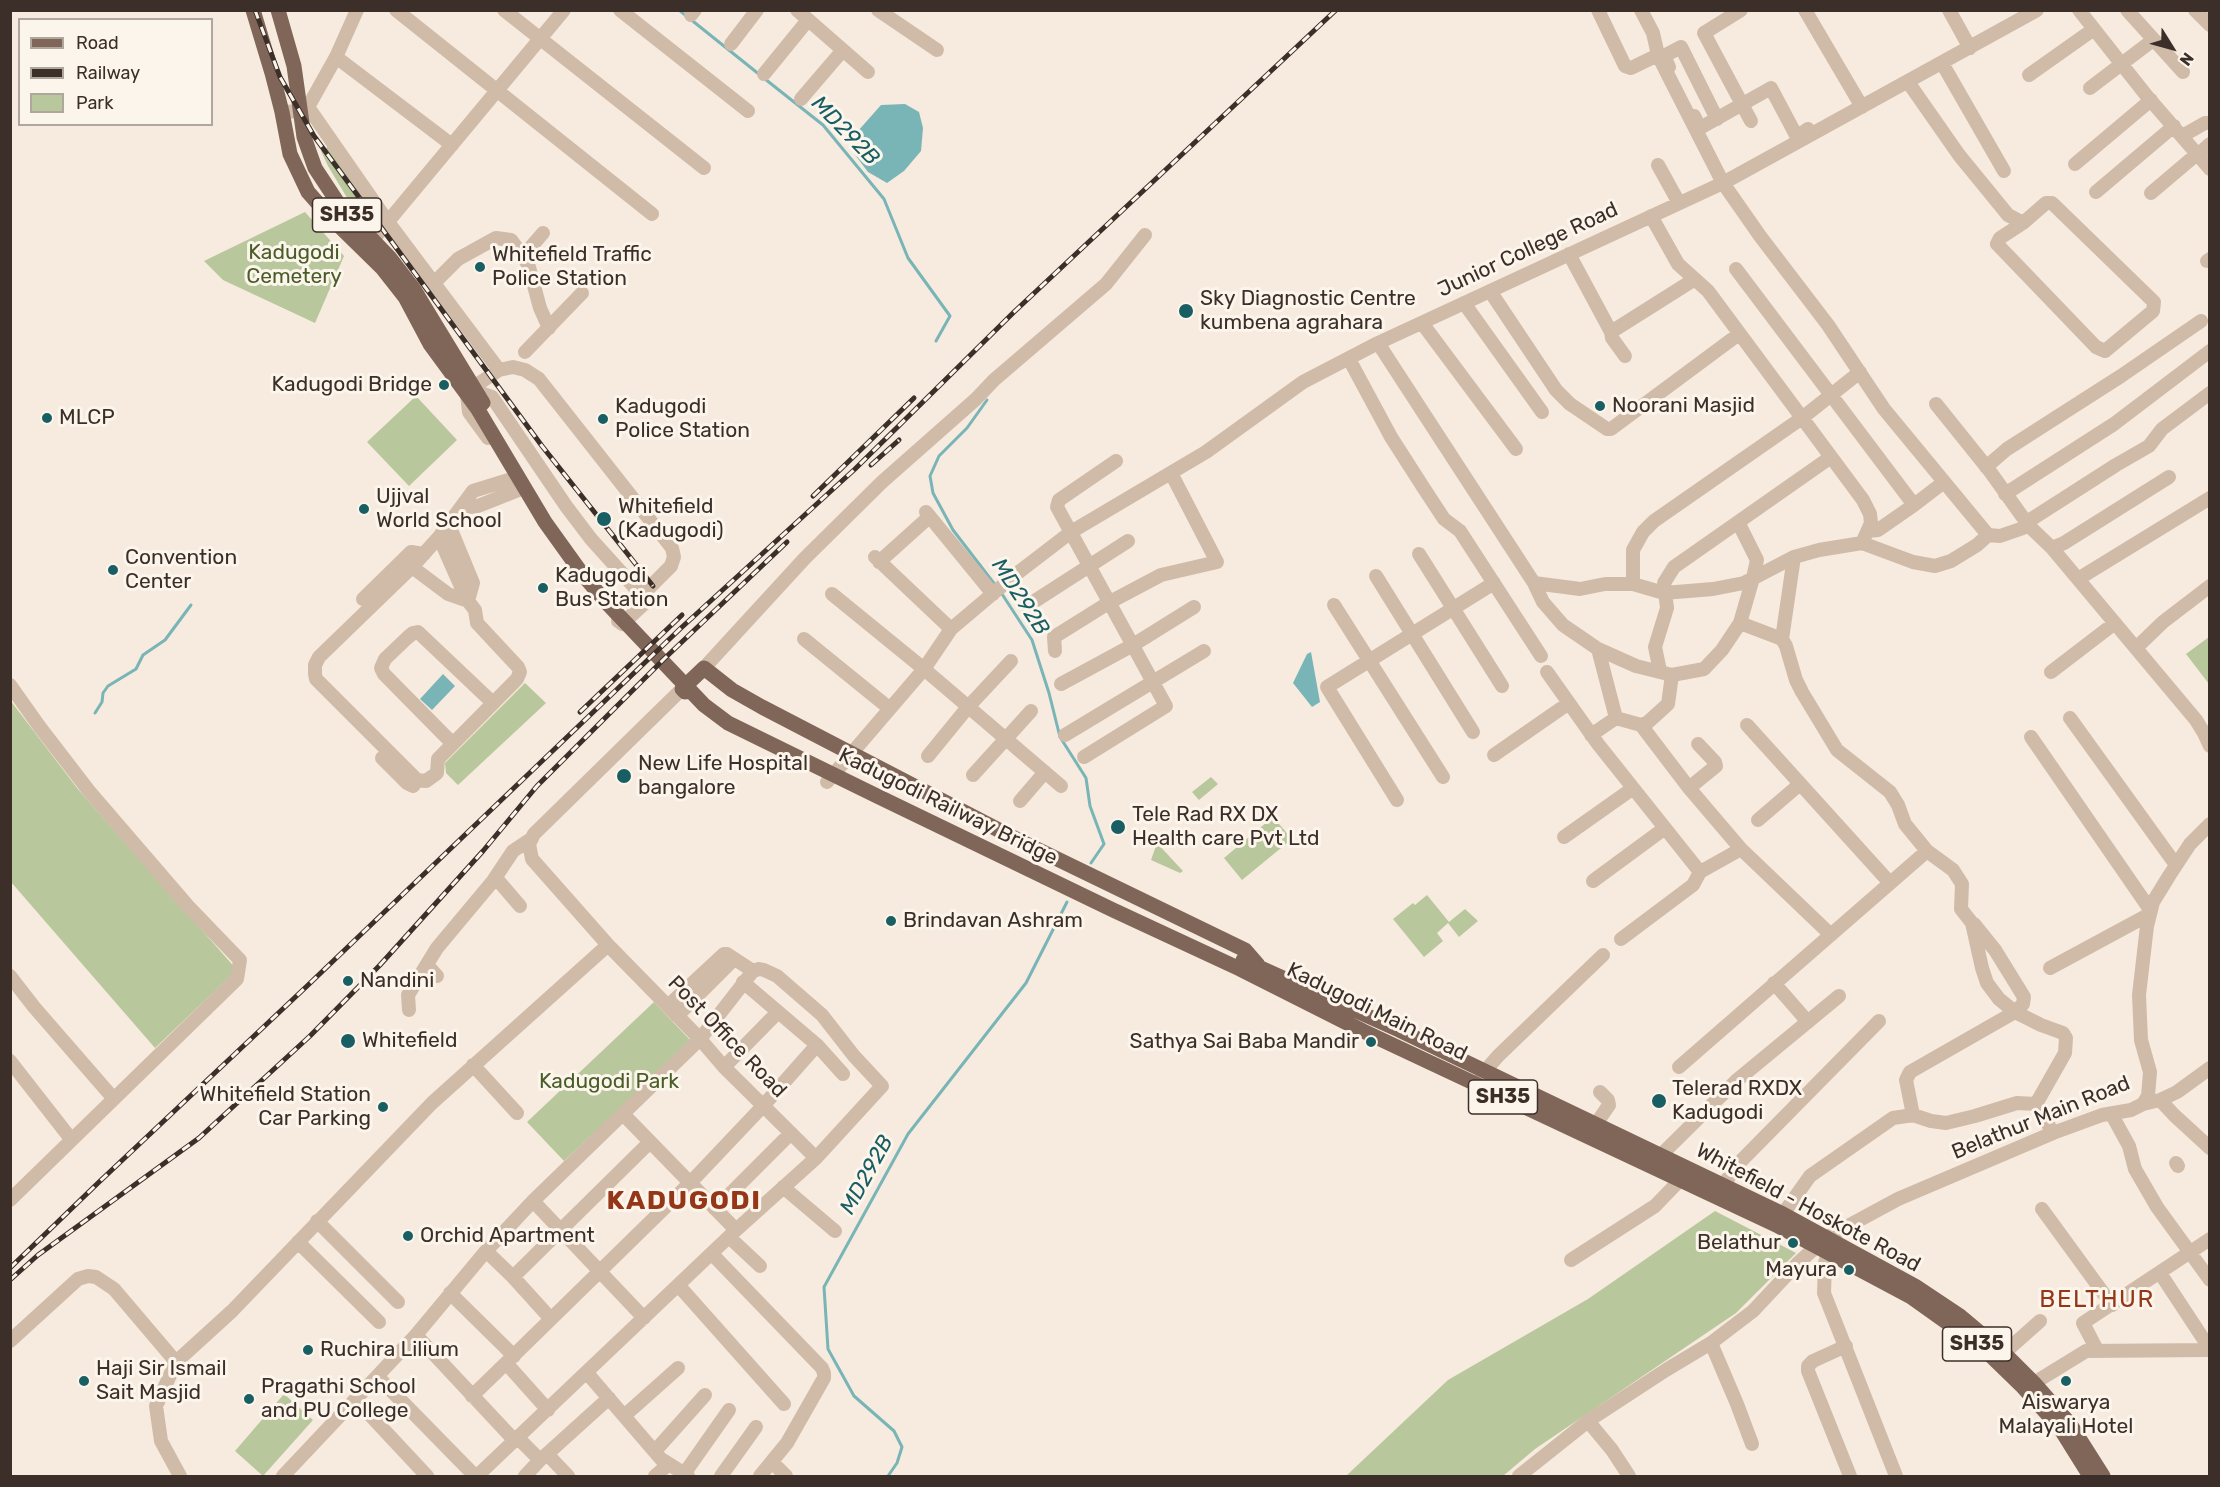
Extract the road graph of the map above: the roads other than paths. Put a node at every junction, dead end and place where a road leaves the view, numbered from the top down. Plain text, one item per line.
1 (253, 10) edge
2 (278, 10) edge
3 (357, 10) edge
4 (396, 10) edge
5 (504, 10) edge
6 (564, 10) edge
7 (620, 10) edge
8 (757, 10) edge
9 (878, 10) edge
10 (1598, 10) edge
11 (1641, 10) edge
12 (1741, 10) edge
13 (1805, 10) edge
14 (1949, 10) edge
15 (2037, 10) edge
16 (2079, 10) edge
17 (2127, 10) edge
18 (2195, 10) edge
19 (802, 15) edge
20 (2210, 25) edge
21 (2094, 29) junction
22 (540, 39) junction
23 (2153, 40) junction
24 (731, 44) dead end
25 (1970, 48) junction
26 (843, 50) junction
27 (937, 50) dead end
28 (1658, 55) junction
29 (336, 57) junction
30 (1942, 63) junction
31 (2122, 64) junction
32 (868, 72) dead end
33 (2183, 72) dead end
34 (764, 74) dead end
35 (2029, 75) dead end
36 (1908, 82) junction
37 (2090, 88) dead end
38 (498, 90) junction
39 (801, 99) dead end
40 (2151, 100) junction
41 (1742, 104) junction
42 (1861, 104) junction
43 (305, 109) junction
44 (748, 111) dead end
45 (282, 112) junction
46 (1836, 117) junction
47 (1716, 119) junction
48 (1751, 121) dead end
49 (2210, 123) edge
50 (2178, 131) junction
51 (2210, 144) edge
52 (452, 145) junction
53 (2198, 155) junction
54 (2075, 164) dead end
55 (1658, 165) dead end
56 (704, 168) dead end
57 (2210, 169) edge
58 (2004, 171) dead end
59 (1723, 183) junction
60 (2096, 192) dead end
61 (2151, 193) dead end
62 (1679, 203) junction
63 (652, 214) dead end
64 (1651, 216) junction
65 (388, 222) junction
66 (2023, 223) junction
67 (543, 233) dead end
68 (1145, 235) dead end
69 (369, 245) junction
70 (1569, 254) junction
71 (524, 256) junction
72 (1736, 269) dead end
73 (1695, 279) junction
74 (434, 283) junction
75 (413, 288) junction
76 (1490, 291) junction
77 (582, 293) dead end
78 (1464, 303) junction
79 (2201, 321) dead end
80 (1422, 324) junction
81 (549, 328) junction
82 (1611, 332) junction
83 (1739, 334) junction
84 (1378, 343) junction
85 (2210, 351) edge
86 (525, 352) dead end
87 (1625, 356) dead end
88 (1348, 359) junction
89 (499, 370) junction
90 (1860, 372) junction
91 (2210, 393) edge
92 (1831, 395) junction
93 (476, 396) junction
94 (1936, 404) dead end
95 (1542, 412) dead end
96 (1802, 418) junction
97 (1516, 449) dead end
98 (1831, 457) junction
99 (1116, 461) dead end
100 (1986, 467) junction
101 (1171, 473) junction
102 (2169, 477) dead end
103 (1944, 482) junction
104 (518, 483) junction
105 (2005, 494) junction
106 (2210, 498) edge
107 (1914, 505) junction
108 (1738, 522) junction
109 (2028, 524) junction
110 (449, 525) junction
111 (1071, 532) junction
112 (1988, 535) junction
113 (439, 537) junction
114 (1865, 537) junction
115 (1128, 541) dead end
116 (2052, 548) junction
117 (424, 554) junction
118 (1419, 554) dead end
119 (1794, 557) junction
120 (1090, 565) junction
121 (412, 567) junction
122 (1376, 576) dead end
123 (1753, 578) junction
124 (2078, 579) junction
125 (1494, 582) junction
126 (1534, 583) junction
127 (1633, 585) junction
128 (2210, 586) edge
129 (1668, 589) junction
130 (832, 594) dead end
131 (993, 594) junction
132 (465, 595) junction
133 (642, 595) junction
134 (363, 599) dead end
135 (1110, 602) junction
136 (1335, 605) dead end
137 (1027, 606) dead end
138 (1194, 607) dead end
139 (1453, 608) junction
140 (1740, 623) junction
141 (2115, 623) junction
142 (951, 629) junction
143 (1412, 634) junction
144 (804, 639) dead end
145 (1782, 639) junction
146 (1133, 645) junction
147 (2136, 648) junction
148 (1598, 649) junction
149 (1055, 651) dead end
150 (1204, 651) dead end
151 (1541, 656) dead end
152 (1011, 661) dead end
153 (1370, 661) junction
154 (704, 668) junction
155 (924, 669) junction
156 (1546, 672) dead end
157 (2051, 672) dead end
158 (1666, 673) junction
159 (1153, 683) junction
160 (1061, 684) dead end
161 (10, 685) edge
162 (1502, 686) dead end
163 (682, 689) junction
164 (493, 703) junction
165 (1569, 704) junction
166 (968, 707) junction
167 (889, 708) junction
168 (1030, 711) dead end
169 (1616, 718) junction
170 (2070, 718) dead end
171 (1641, 725) junction
172 (1747, 725) dead end
173 (1473, 732) dead end
174 (1065, 735) dead end
175 (1591, 735) junction
176 (2031, 737) dead end
177 (1005, 738) junction
178 (453, 744) junction
179 (1698, 744) dead end
180 (2210, 746) edge
181 (376, 752) dead end
182 (852, 753) junction
183 (1494, 755) dead end
184 (928, 756) dead end
185 (1084, 757) dead end
186 (1044, 772) junction
187 (973, 775) dead end
188 (1443, 777) dead end
189 (417, 780) junction
190 (827, 782) junction
191 (1800, 784) junction
192 (1061, 786) dead end
193 (1689, 788) junction
194 (1632, 789) junction
195 (1397, 800) dead end
196 (1020, 801) dead end
197 (1758, 820) dead end
198 (1665, 828) junction
199 (2208, 829) edge
200 (1564, 837) dead end
201 (531, 839) junction
202 (1741, 849) junction
203 (1927, 851) junction
204 (2176, 865) junction
205 (1701, 872) junction
206 (496, 878) junction
207 (1593, 881) dead end
208 (1890, 883) junction
209 (520, 906) dead end
210 (2150, 913) junction
211 (1972, 923) junction
212 (1831, 935) junction
213 (1621, 939) dead end
214 (608, 945) junction
215 (1603, 955) dead end
216 (1241, 964) joint
217 (427, 965) junction
218 (2050, 968) dead end
219 (753, 971) junction
220 (1257, 972) junction
221 (10, 976) edge
222 (437, 976) dead end
223 (743, 982) junction
224 (1774, 983) junction
225 (1839, 996) dead end
226 (409, 1010) dead end
227 (672, 1011) junction
228 (778, 1012) junction
229 (2015, 1012) junction
230 (1879, 1021) dead end
231 (1808, 1022) junction
232 (700, 1039) junction
233 (817, 1045) junction
234 (10, 1061) edge
235 (473, 1065) junction
236 (724, 1067) junction
237 (1679, 1067) dead end
238 (2210, 1068) edge
239 (1485, 1071) junction
240 (843, 1074) dead end
241 (1478, 1085) junction
242 (1600, 1092) dead end
243 (114, 1099) junction
244 (2160, 1100) junction
245 (2036, 1104) junction
246 (2144, 1104) junction
247 (763, 1106) junction
248 (517, 1113) dead end
249 (623, 1114) junction
250 (2112, 1114) junction
251 (1913, 1115) junction
252 (1596, 1124) junction
253 (791, 1133) junction
254 (2053, 1133) junction
255 (71, 1139) junction
256 (650, 1142) junction
257 (2210, 1148) edge
258 (1661, 1155) junction
259 (816, 1158) junction
260 (1680, 1180) junction
261 (690, 1183) junction
262 (1723, 1185) junction
263 (783, 1187) junction
264 (10, 1200) edge
265 (533, 1201) junction
266 (715, 1209) junction
267 (2042, 1209) dead end
268 (1783, 1214) junction
269 (317, 1221) junction
270 (559, 1229) junction
271 (835, 1232) dead end
272 (733, 1234) junction
273 (2210, 1239) edge
274 (298, 1242) junction
275 (1824, 1246) junction
276 (486, 1251) junction
277 (2190, 1253) junction
278 (712, 1254) junction
279 (1571, 1260) dead end
280 (760, 1266) dead end
281 (598, 1270) junction
282 (2160, 1273) junction
283 (513, 1277) junction
284 (2210, 1280) edge
285 (679, 1286) junction
286 (450, 1293) junction
287 (398, 1302) dead end
288 (2112, 1305) junction
289 (644, 1318) junction
290 (551, 1319) junction
291 (2040, 1321) dead end
292 (379, 1323) dead end
293 (416, 1335) junction
294 (10, 1341) edge
295 (1711, 1344) junction
296 (1846, 1346) junction
297 (2097, 1350) junction
298 (2210, 1350) edge
299 (2004, 1353) junction
300 (510, 1360) junction
301 (176, 1362) junction
302 (678, 1368) dead end
303 (587, 1373) junction
304 (378, 1377) junction
305 (2034, 1383) junction
306 (705, 1395) dead end
307 (472, 1396) junction
308 (609, 1398) junction
309 (356, 1400) junction
310 (784, 1404) dead end
311 (548, 1410) junction
312 (729, 1410) dead end
313 (624, 1416) junction
314 (1588, 1420) junction
315 (756, 1427) dead end
316 (517, 1440) junction
317 (1752, 1444) dead end
318 (655, 1451) junction
319 (544, 1457) junction
320 (772, 1463) junction
321 (669, 1464) junction
322 (686, 1475) edge
323 (180, 1476) edge
324 (283, 1476) edge
325 (428, 1476) edge
326 (476, 1476) edge
327 (525, 1476) edge
328 (568, 1476) edge
329 (655, 1476) edge
330 (721, 1476) edge
331 (760, 1476) edge
332 (786, 1476) edge
333 (1519, 1476) edge
334 (1629, 1476) edge
335 (1850, 1476) edge
336 (1896, 1476) edge
337 (2090, 1476) edge
338 (2103, 1476) edge

1 - 45 main road, SH35
2 - 43 main road, SH35
3 - 29 street
4 - 38 street
5 - 22 street
6 - 22 street
7 - 44 street
8 - 24 street
9 - 27 street
10 - 28 street
11 - 28 street
12 - 41 street
13 - 42 street
14 - 25 street
15 - 25 street, Junior College Road
16 - 21 street
17 - 23 street
18 - 20 street
19 - 26 street
19 - 34 street
21 - 31 street
21 - 35 street
22 - 38 street
22 - 56 street
23 - 31 street
23 - 33 street
25 - 30 street, Junior College Road
26 - 32 street
26 - 39 street
28 - 59 street
29 - 43 street
29 - 52 street
30 - 36 street, Junior College Road
30 - 58 street
31 - 37 street
31 - 40 street
36 - 42 street, Junior College Road
36 - 66 street
38 - 52 street
38 - 63 street
40 - 50 street
40 - 54 street
41 - 46 street
41 - 47 street
41 - 48 street
42 - 46 street, Junior College Road
43 - 45 street
43 - 65 street
43 - 69 main road, SH35
45 - 69 main road, SH35
46 - 59 street, Junior College Road
47 - 47 street
49 - 50 street
50 - 53 street
50 - 60 street
51 - 53 street
52 - 65 street
53 - 57 street
53 - 61 street
55 - 62 street
59 - 62 street, Junior College Road
59 - 90 street
62 - 64 street, Junior College Road
64 - 70 street, Junior College Road
64 - 73 street
65 - 69 street
65 - 74 street
66 - 66 street
67 - 71 street
68 - 154 street
69 - 75 main road, SH35
69 - 93 main road, SH35
70 - 76 street, Junior College Road
70 - 82 street
71 - 74 street
71 - 81 street
72 - 92 street
73 - 82 street
73 - 83 street
74 - 75 street
74 - 89 street
75 - 93 main road, SH35
76 - 78 street, Junior College Road
76 - 83 street
77 - 81 street
78 - 80 street, Junior College Road
78 - 95 street
79 - 100 street
80 - 84 street, Junior College Road
80 - 97 street
81 - 86 street
82 - 87 street
83 - 96 street
84 - 88 street, Junior College Road
84 - 126 street
85 - 105 street
88 - 101 street, Junior College Road
88 - 125 street
89 - 93 street
89 - 133 street
90 - 92 street
90 - 103 street
91 - 109 street
92 - 96 street
92 - 107 street
93 - 104 street
93 - 133 street
93 - 216 main road, Kadugodi Railway Bridge / SH35
94 - 100 street
96 - 98 street
96 - 127 street
98 - 108 street
98 - 114 street
99 - 111 street
100 - 105 street
101 - 111 street, Junior College Road
101 - 135 street
102 - 116 street
103 - 107 street
103 - 112 street
104 - 110 street
104 - 133 street
105 - 109 street
106 - 124 street
107 - 114 street
108 - 123 street
108 - 129 street
109 - 112 street
109 - 116 street
110 - 113 street
110 - 132 street
111 - 120 street
111 - 131 street, Junior College Road
112 - 114 street
113 - 117 street
113 - 132 street
114 - 119 street
115 - 120 street
116 - 124 street
117 - 121 street
117 - 134 street
118 - 139 street
119 - 123 street
119 - 145 street
120 - 135 street
120 - 137 street
121 - 132 street
121 - 189 street
122 - 143 street
123 - 129 street
123 - 140 street
124 - 141 street
125 - 139 street
125 - 151 street
126 - 127 street
126 - 148 street
127 - 129 street
128 - 147 street
129 - 158 street
130 - 155 street
131 - 142 street, Junior College Road
131 - 142 street
132 - 164 street
135 - 146 street
135 - 149 street
136 - 153 street
138 - 146 street
139 - 143 street
139 - 162 street
140 - 145 street
140 - 158 street
141 - 147 street
141 - 157 street
142 - 155 street, Junior College Road
143 - 153 street
143 - 173 street
144 - 167 street
145 - 203 street
146 - 159 street
146 - 160 street
147 - 180 street
148 - 158 street
148 - 169 street
150 - 159 street
152 - 166 street
153 - 188 street
153 - 195 street
154 - 163 main road
154 - 182 main road
155 - 166 street
155 - 167 street, Junior College Road
156 - 165 street
158 - 171 street
159 - 174 street
159 - 185 street
161 - 243 street
163 - 190 main road
163 - 201 street
164 - 178 street
164 - 178 street
165 - 175 street
165 - 183 street
166 - 177 street
166 - 184 street
167 - 182 street, Junior College Road
168 - 177 street
169 - 171 street
169 - 175 street
170 - 204 street
171 - 193 street
172 - 191 street
175 - 194 street
176 - 210 street
177 - 186 street
177 - 187 street
178 - 189 street
179 - 193 street
181 - 189 street
182 - 190 street, Junior College Road
182 - 220 main road
186 - 192 street
186 - 196 street
190 - 220 main road
191 - 197 street
191 - 208 street
193 - 202 street
194 - 198 street
194 - 200 street
198 - 205 street
198 - 207 street
199 - 204 street, Belathur Main Road
201 - 206 street
201 - 214 street, Post Office Road
202 - 205 street
202 - 212 street
203 - 208 street
203 - 211 street
204 - 210 street, Belathur Main Road
205 - 213 street
206 - 209 street
206 - 217 street
208 - 212 street
210 - 218 street
210 - 246 street, Belathur Main Road
211 - 229 street
211 - 229 street
212 - 224 street
214 - 227 street, Post Office Road
214 - 235 street
215 - 239 street
216 - 220 main road, Kadugodi Main Road / SH35
217 - 222 street
217 - 226 street
219 - 223 street
219 - 227 street
219 - 259 street
220 - 239 main road, Whitefield - Hoskote Road / SH35
220 - 241 main road, Kadugodi Main Road / SH35
221 - 243 street
223 - 228 street
223 - 232 street
224 - 231 street
224 - 237 street
225 - 231 street
227 - 232 street, Post Office Road
228 - 233 street
228 - 236 street
229 - 245 street
229 - 251 street
230 - 262 street
231 - 258 street
232 - 236 street, Post Office Road
232 - 249 street
233 - 240 street
233 - 247 street
234 - 255 street
235 - 248 street
235 - 269 street
236 - 247 street, Post Office Road
238 - 244 street
239 - 241 street
239 - 252 main road, Whitefield - Hoskote Road / SH35
241 - 260 main road, Kadugodi Main Road / SH35
242 - 252 street
243 - 255 street
244 - 246 street
244 - 257 street
245 - 251 street
245 - 254 street
246 - 250 street, Belathur Main Road
247 - 253 street, Post Office Road
247 - 261 street
249 - 256 street
249 - 265 street
250 - 254 street, Belathur Main Road
250 - 277 street
251 - 268 street
252 - 258 main road, Whitefield - Hoskote Road / SH35
253 - 259 street, Post Office Road
253 - 266 street
254 - 275 street, Belathur Main Road
255 - 264 street
256 - 261 street
256 - 270 street
258 - 262 main road, Whitefield - Hoskote Road / SH35
259 - 263 street
260 - 275 main road, Kadugodi Main Road / SH35
260 - 279 street
261 - 266 street
261 - 281 street
262 - 268 main road, Whitefield - Hoskote Road / SH35
263 - 271 street
263 - 272 street
265 - 270 street
265 - 276 street
266 - 272 street
267 - 288 street
268 - 275 main road, Whitefield - Hoskote Road / SH35
269 - 274 street
269 - 287 street
270 - 281 street
270 - 283 street
272 - 278 street
272 - 280 street
273 - 277 street
274 - 292 street
274 - 301 street
275 - 295 street, Belathur Main Road
275 - 296 street
275 - 299 main road, Whitefield - Hoskote Road / SH35
275 - 337 main road, Kadugodi Main Road / SH35
276 - 283 street
276 - 286 street
277 - 282 street
277 - 284 street
278 - 285 street
278 - 320 street
281 - 289 street
281 - 290 street
282 - 288 street
282 - 298 street
283 - 290 street
285 - 289 street
285 - 310 street
286 - 293 street
286 - 300 street
288 - 297 street
289 - 303 street
290 - 300 street
291 - 299 street
293 - 304 street
293 - 307 street
294 - 301 street
295 - 314 street, Belathur Main Road
295 - 317 street
296 - 335 street
296 - 336 street
297 - 298 street
297 - 305 street
299 - 305 main road, Whitefield - Hoskote Road / SH35
300 - 307 street
300 - 311 street
301 - 323 street
302 - 313 street
303 - 308 street
303 - 311 street
304 - 309 street
304 - 326 street
305 - 338 main road, Whitefield - Hoskote Road / SH35
306 - 318 street
307 - 316 street
308 - 313 street
308 - 319 street
309 - 324 street
309 - 325 street
311 - 316 street
312 - 322 street
313 - 318 street
314 - 333 street, Belathur Main Road
314 - 334 street
315 - 330 street
316 - 319 street
316 - 326 street
318 - 321 street
319 - 327 street
319 - 328 street
320 - 331 street
320 - 332 street
321 - 322 street
321 - 329 street

